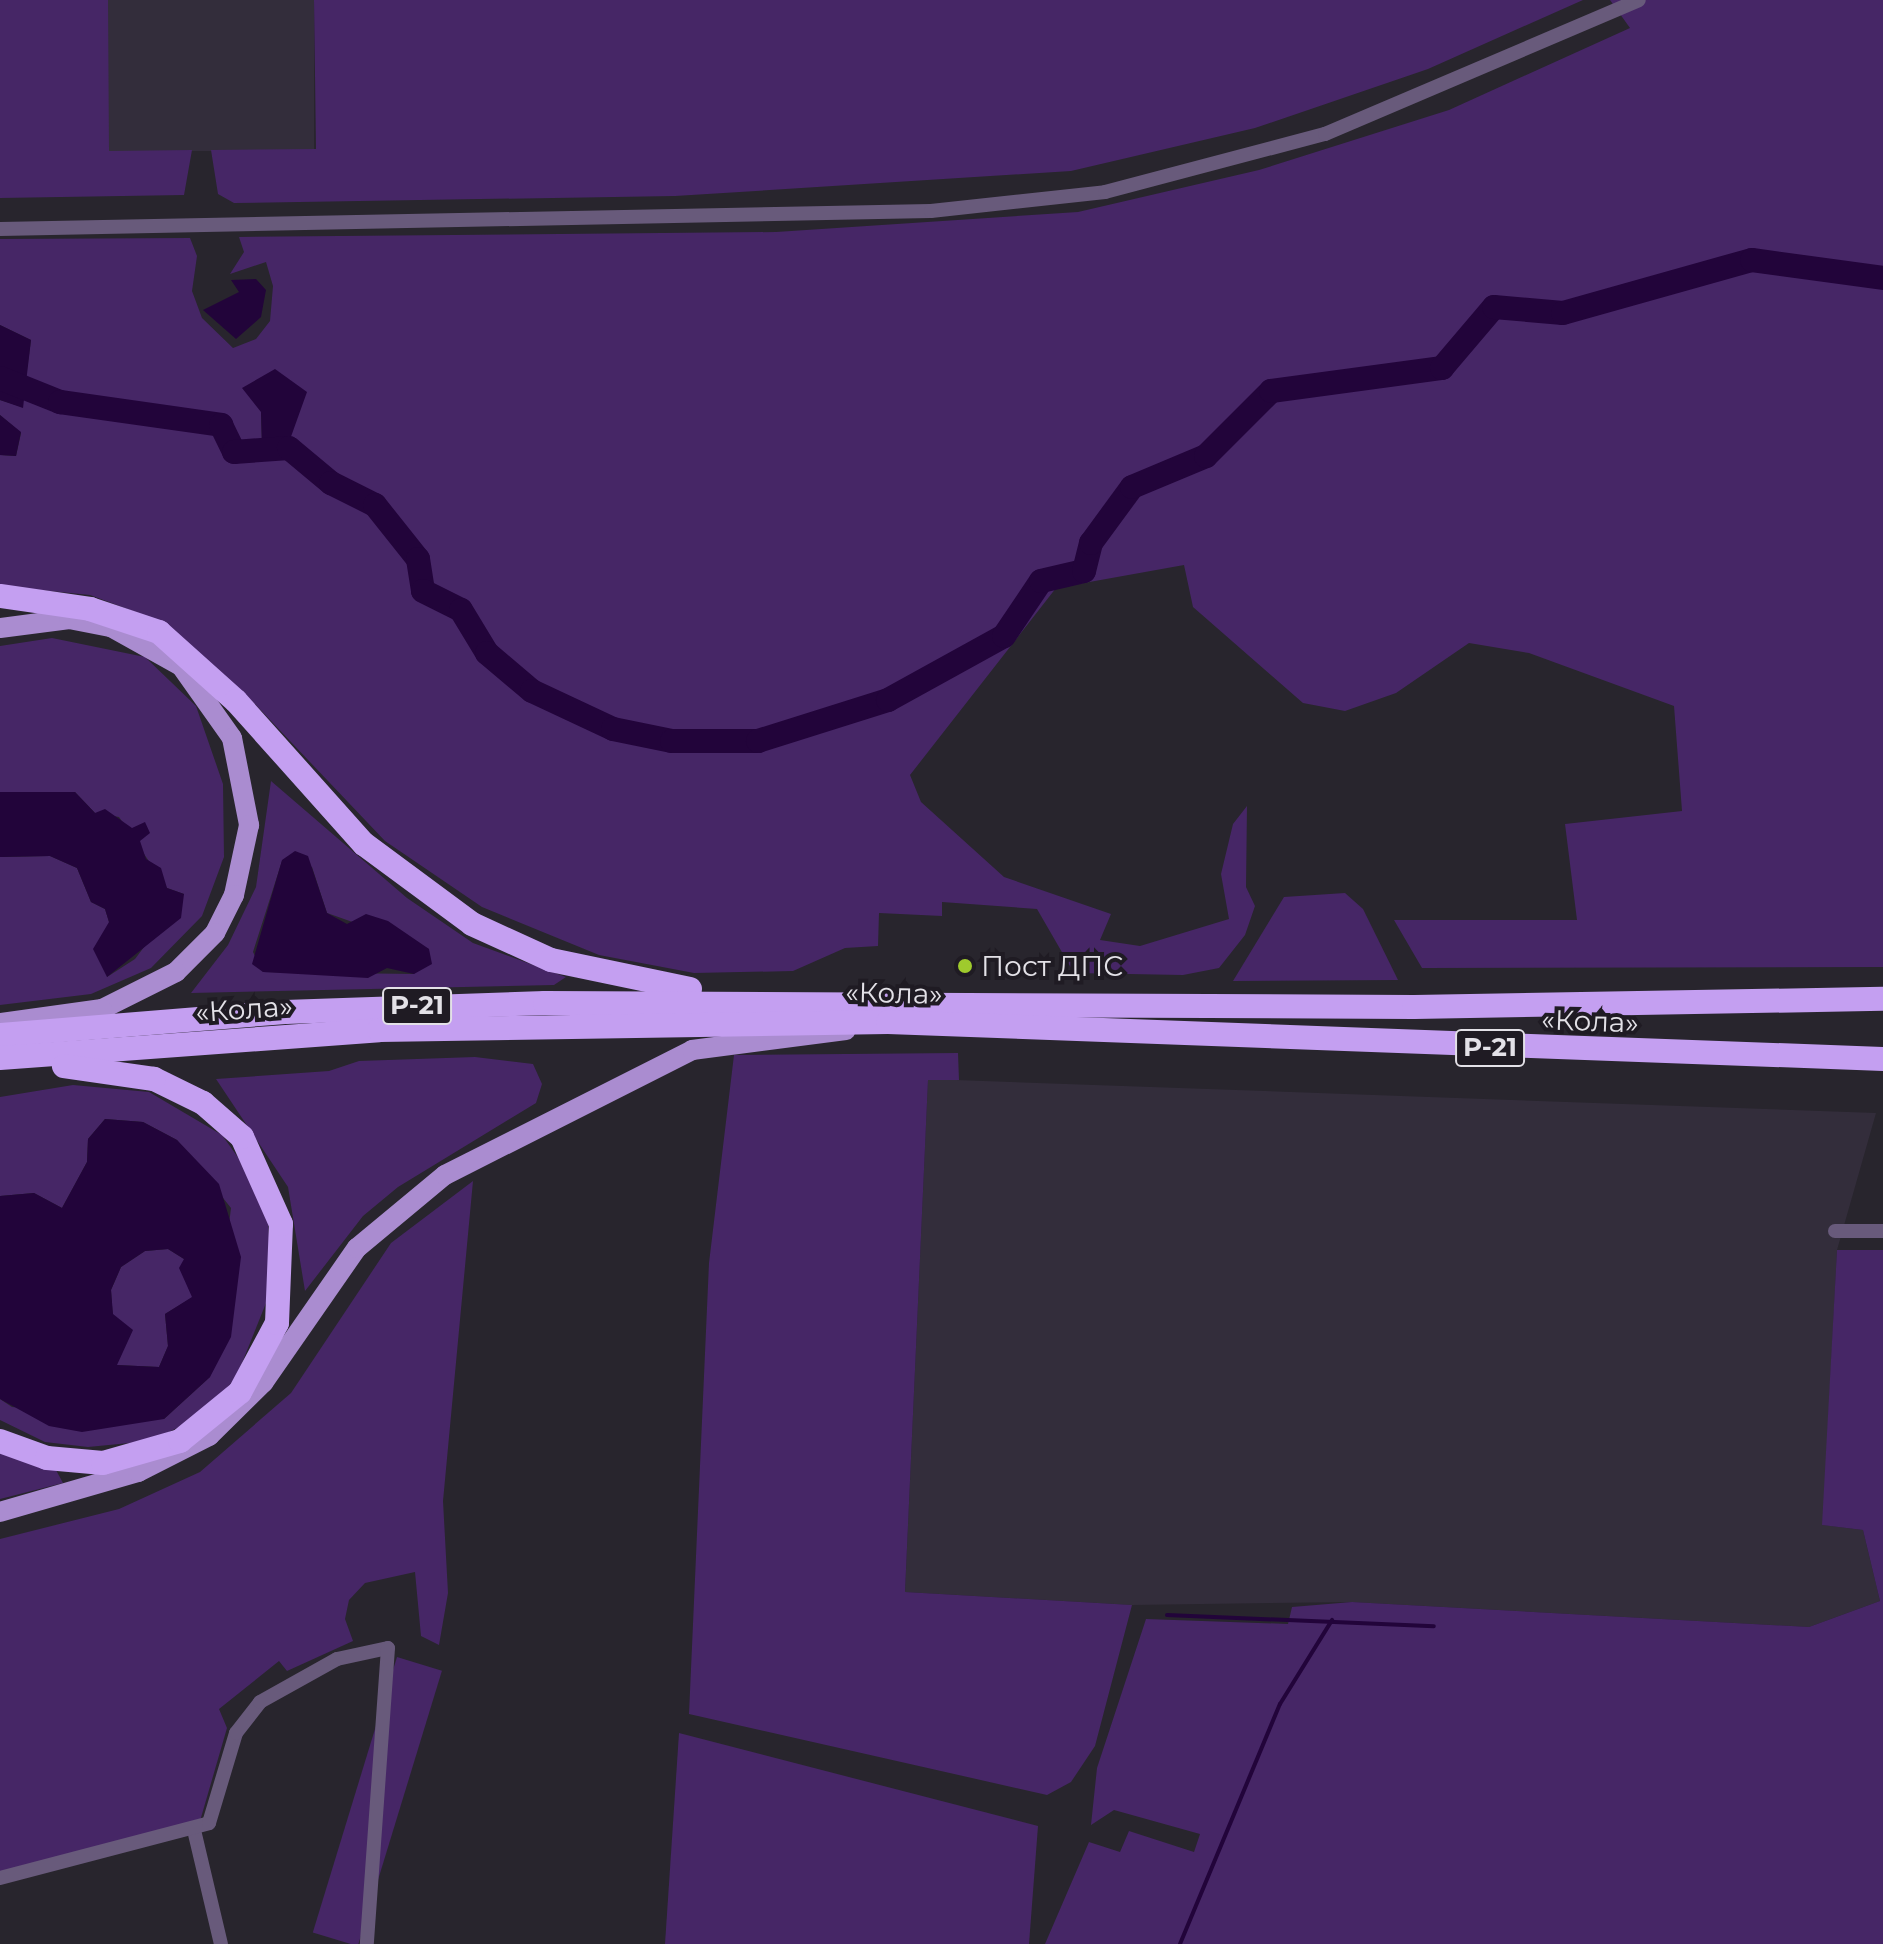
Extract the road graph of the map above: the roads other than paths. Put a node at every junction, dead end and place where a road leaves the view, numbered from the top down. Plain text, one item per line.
1 (1639, 0) edge
2 (0, 229) edge
3 (0, 596) edge
4 (0, 628) edge
5 (1883, 999) edge
6 (835, 1002) junction
7 (888, 1022) junction
8 (0, 1023) edge
9 (0, 1035) edge
10 (0, 1058) edge
11 (1883, 1059) edge
12 (0, 1072) edge
13 (1835, 1231) dead end
14 (1883, 1231) edge
15 (0, 1441) edge
16 (0, 1512) edge
17 (194, 1830) junction
18 (0, 1878) edge
19 (221, 1944) edge
20 (367, 1944) edge

1 - 2 street
3 - 6 highway
4 - 8 main road
5 - 6 highway, «Кола» / Р-21
6 - 9 highway, «Кола» / Р-21
7 - 10 highway, «Кола» / Р-21
7 - 11 highway, «Кола» / Р-21
7 - 16 main road
12 - 15 highway
13 - 14 street
17 - 18 street
17 - 19 street
17 - 20 street

